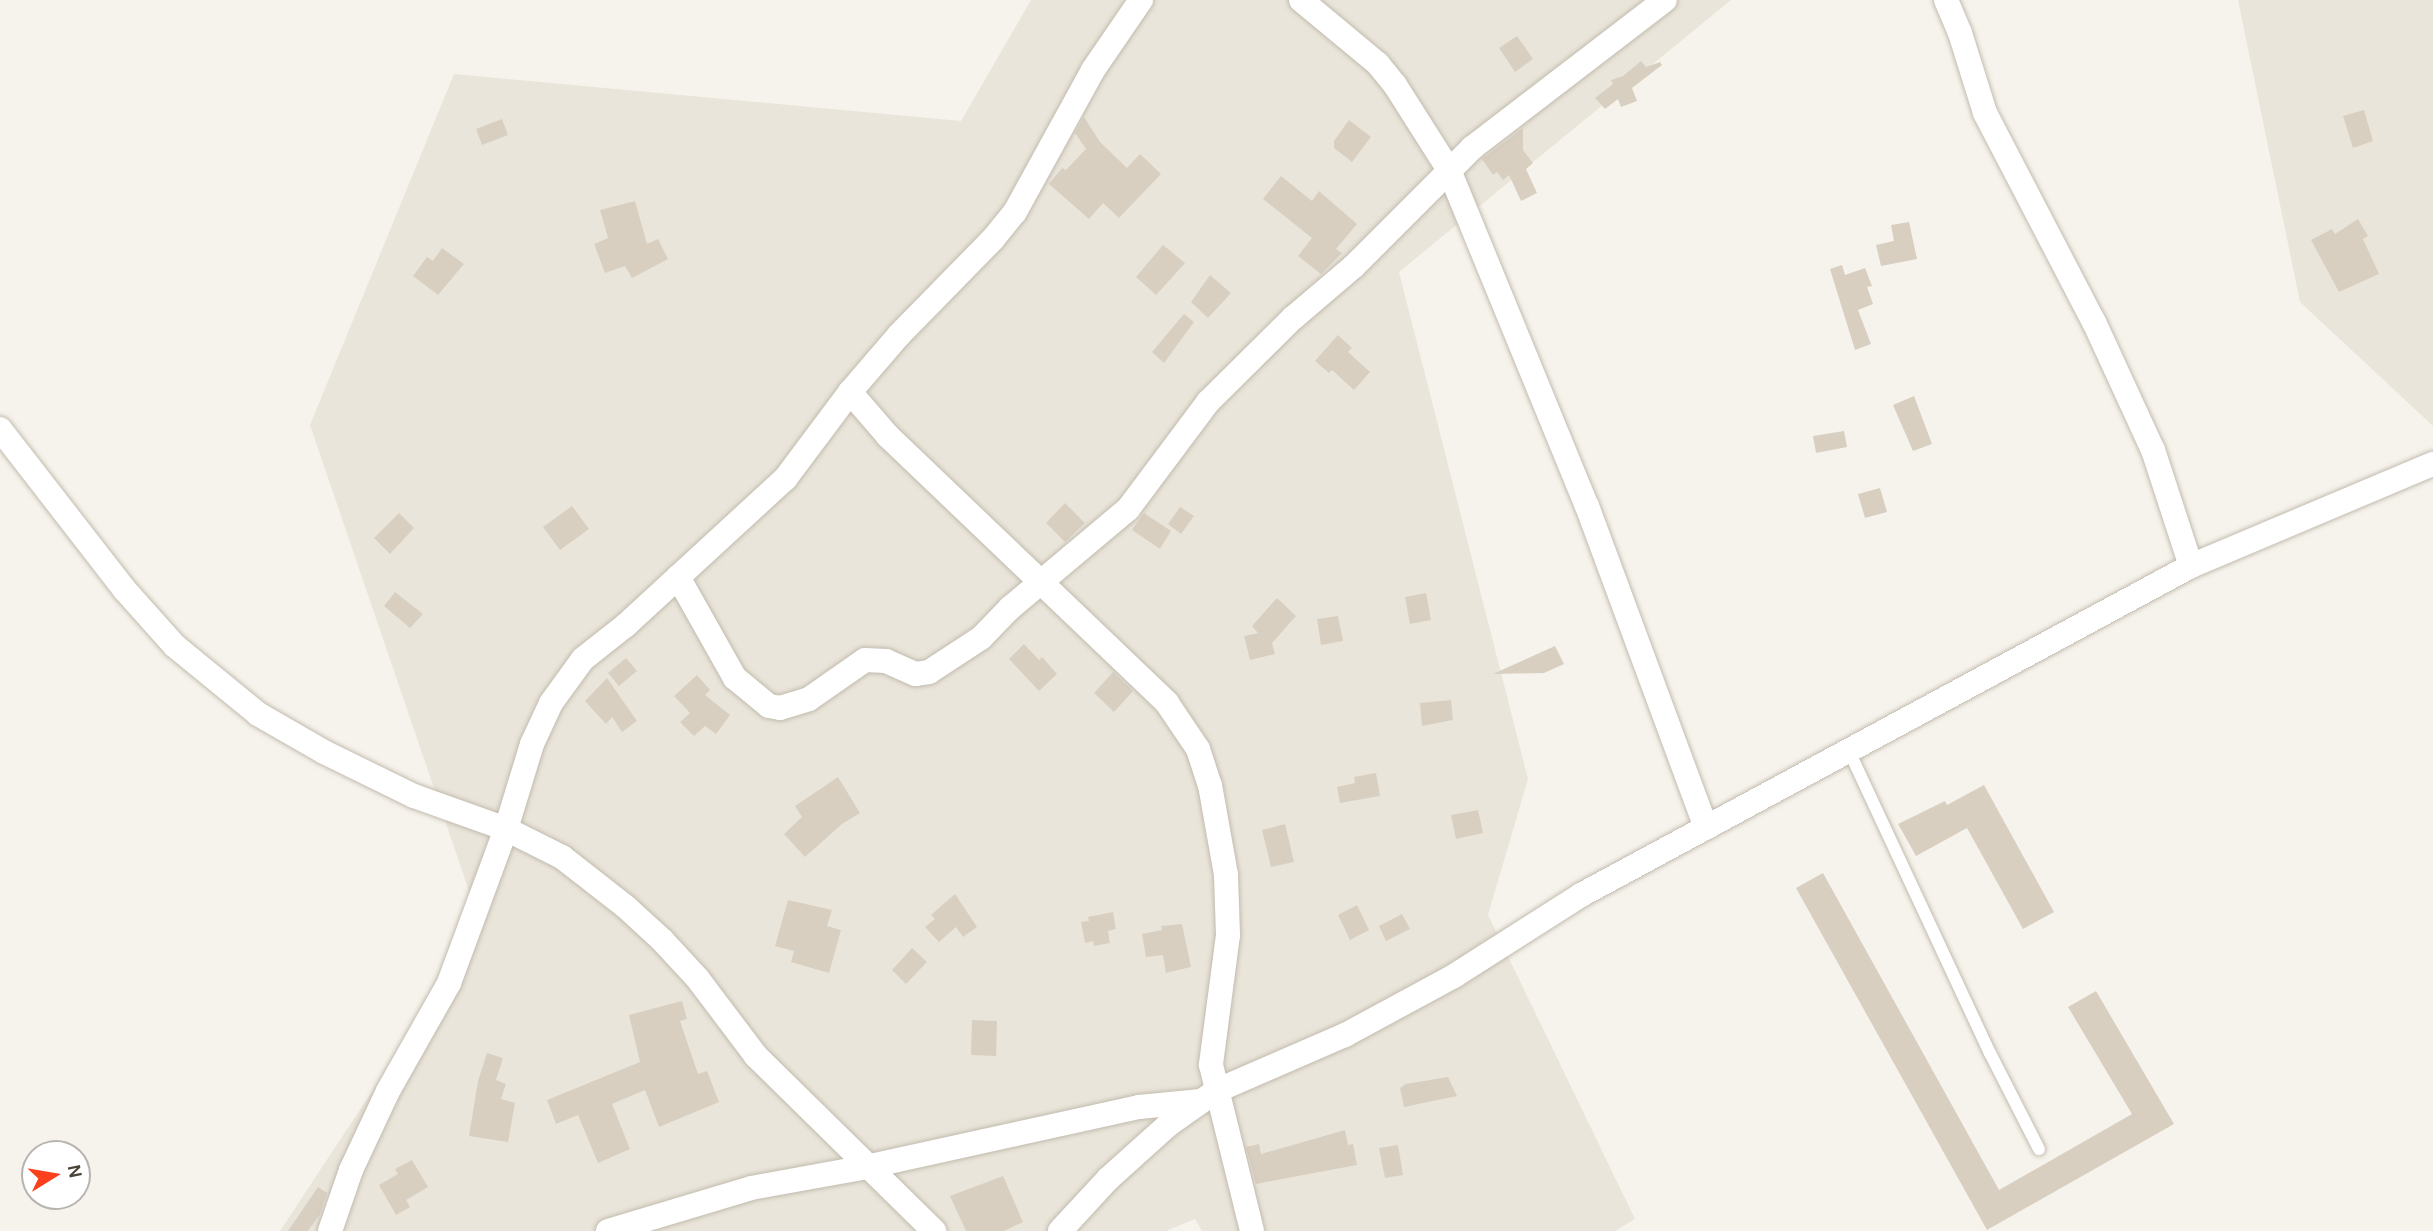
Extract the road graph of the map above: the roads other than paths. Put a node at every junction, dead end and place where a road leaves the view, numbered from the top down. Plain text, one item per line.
1 (1141, 0) edge
2 (1301, 0) edge
3 (1665, 0) edge
4 (1946, 0) edge
5 (1449, 170) junction
6 (850, 392) junction
7 (0, 429) edge
8 (2433, 464) edge
9 (2191, 566) junction
10 (678, 577) junction
11 (1041, 584) junction
12 (1849, 751) junction
13 (1706, 828) junction
14 (506, 829) junction
15 (1208, 1096) junction
16 (2039, 1149) dead end
17 (866, 1167) junction
18 (330, 1231) edge
19 (608, 1231) edge
20 (934, 1231) edge
21 (1059, 1231) edge
22 (1252, 1231) edge

1 - 6 street
2 - 5 street
3 - 5 street
4 - 9 street
5 - 11 street
5 - 13 street
6 - 10 street
6 - 11 street
7 - 14 street
8 - 9 street
9 - 12 street
10 - 11 street
10 - 14 street
11 - 15 street
12 - 13 street
12 - 16 lane
13 - 15 street
14 - 17 street
14 - 18 street
15 - 17 street
15 - 21 street
15 - 22 street
17 - 19 street
17 - 20 street

